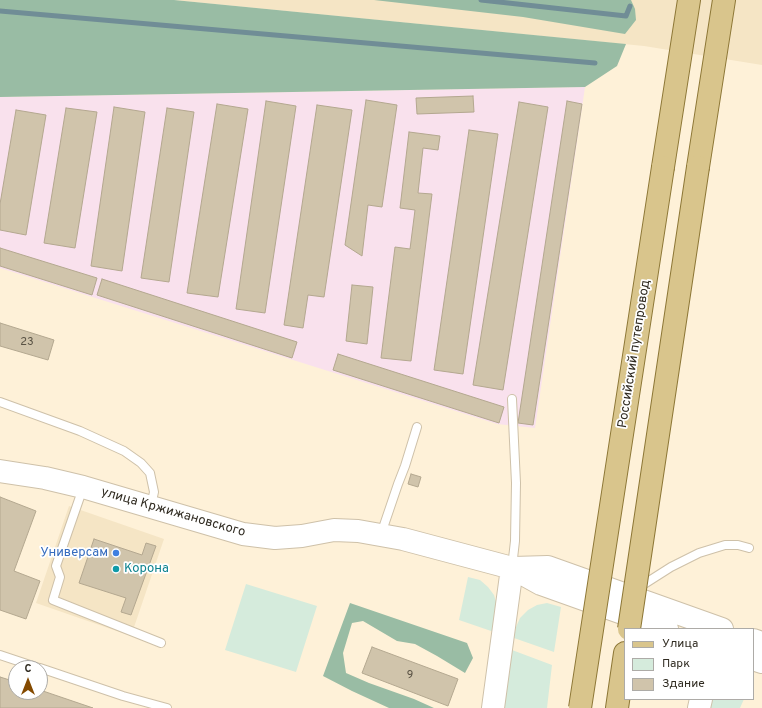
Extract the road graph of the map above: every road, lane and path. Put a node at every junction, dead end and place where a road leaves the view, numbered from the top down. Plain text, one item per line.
1 (689, 0) edge
2 (724, 0) edge
3 (512, 399) dead end
4 (0, 402) edge
5 (417, 427) dead end
6 (0, 471) edge
7 (83, 487) junction
8 (150, 507) junction
9 (381, 535) junction
10 (749, 548) dead end
11 (512, 568) junction
12 (628, 596) junction
13 (629, 628) edge
14 (664, 628) edge
15 (718, 628) edge
16 (161, 643) dead end
17 (0, 655) edge
18 (15, 660) edge
19 (624, 660) edge
20 (48, 671) edge
21 (167, 708) edge
22 (493, 708) edge
23 (580, 708) edge
24 (617, 708) edge

1 - 23 main road, Российский путепровод, bridge
2 - 13 main road, bridge
3 - 11 lane
4 - 8 lane
5 - 9 lane
6 - 7 street, улица Кржижановского
7 - 8 street, улица Кржижановского
7 - 16 lane
8 - 9 street, улица Кржижановского
9 - 11 street, улица Кржижановского
10 - 12 lane
11 - 12 street, улица Кржижановского
11 - 14 street, улица Кржижановского
11 - 22 street
12 - 15 street, улица Кржижановского
17 - 18 lane
19 - 24 main road
20 - 21 lane

